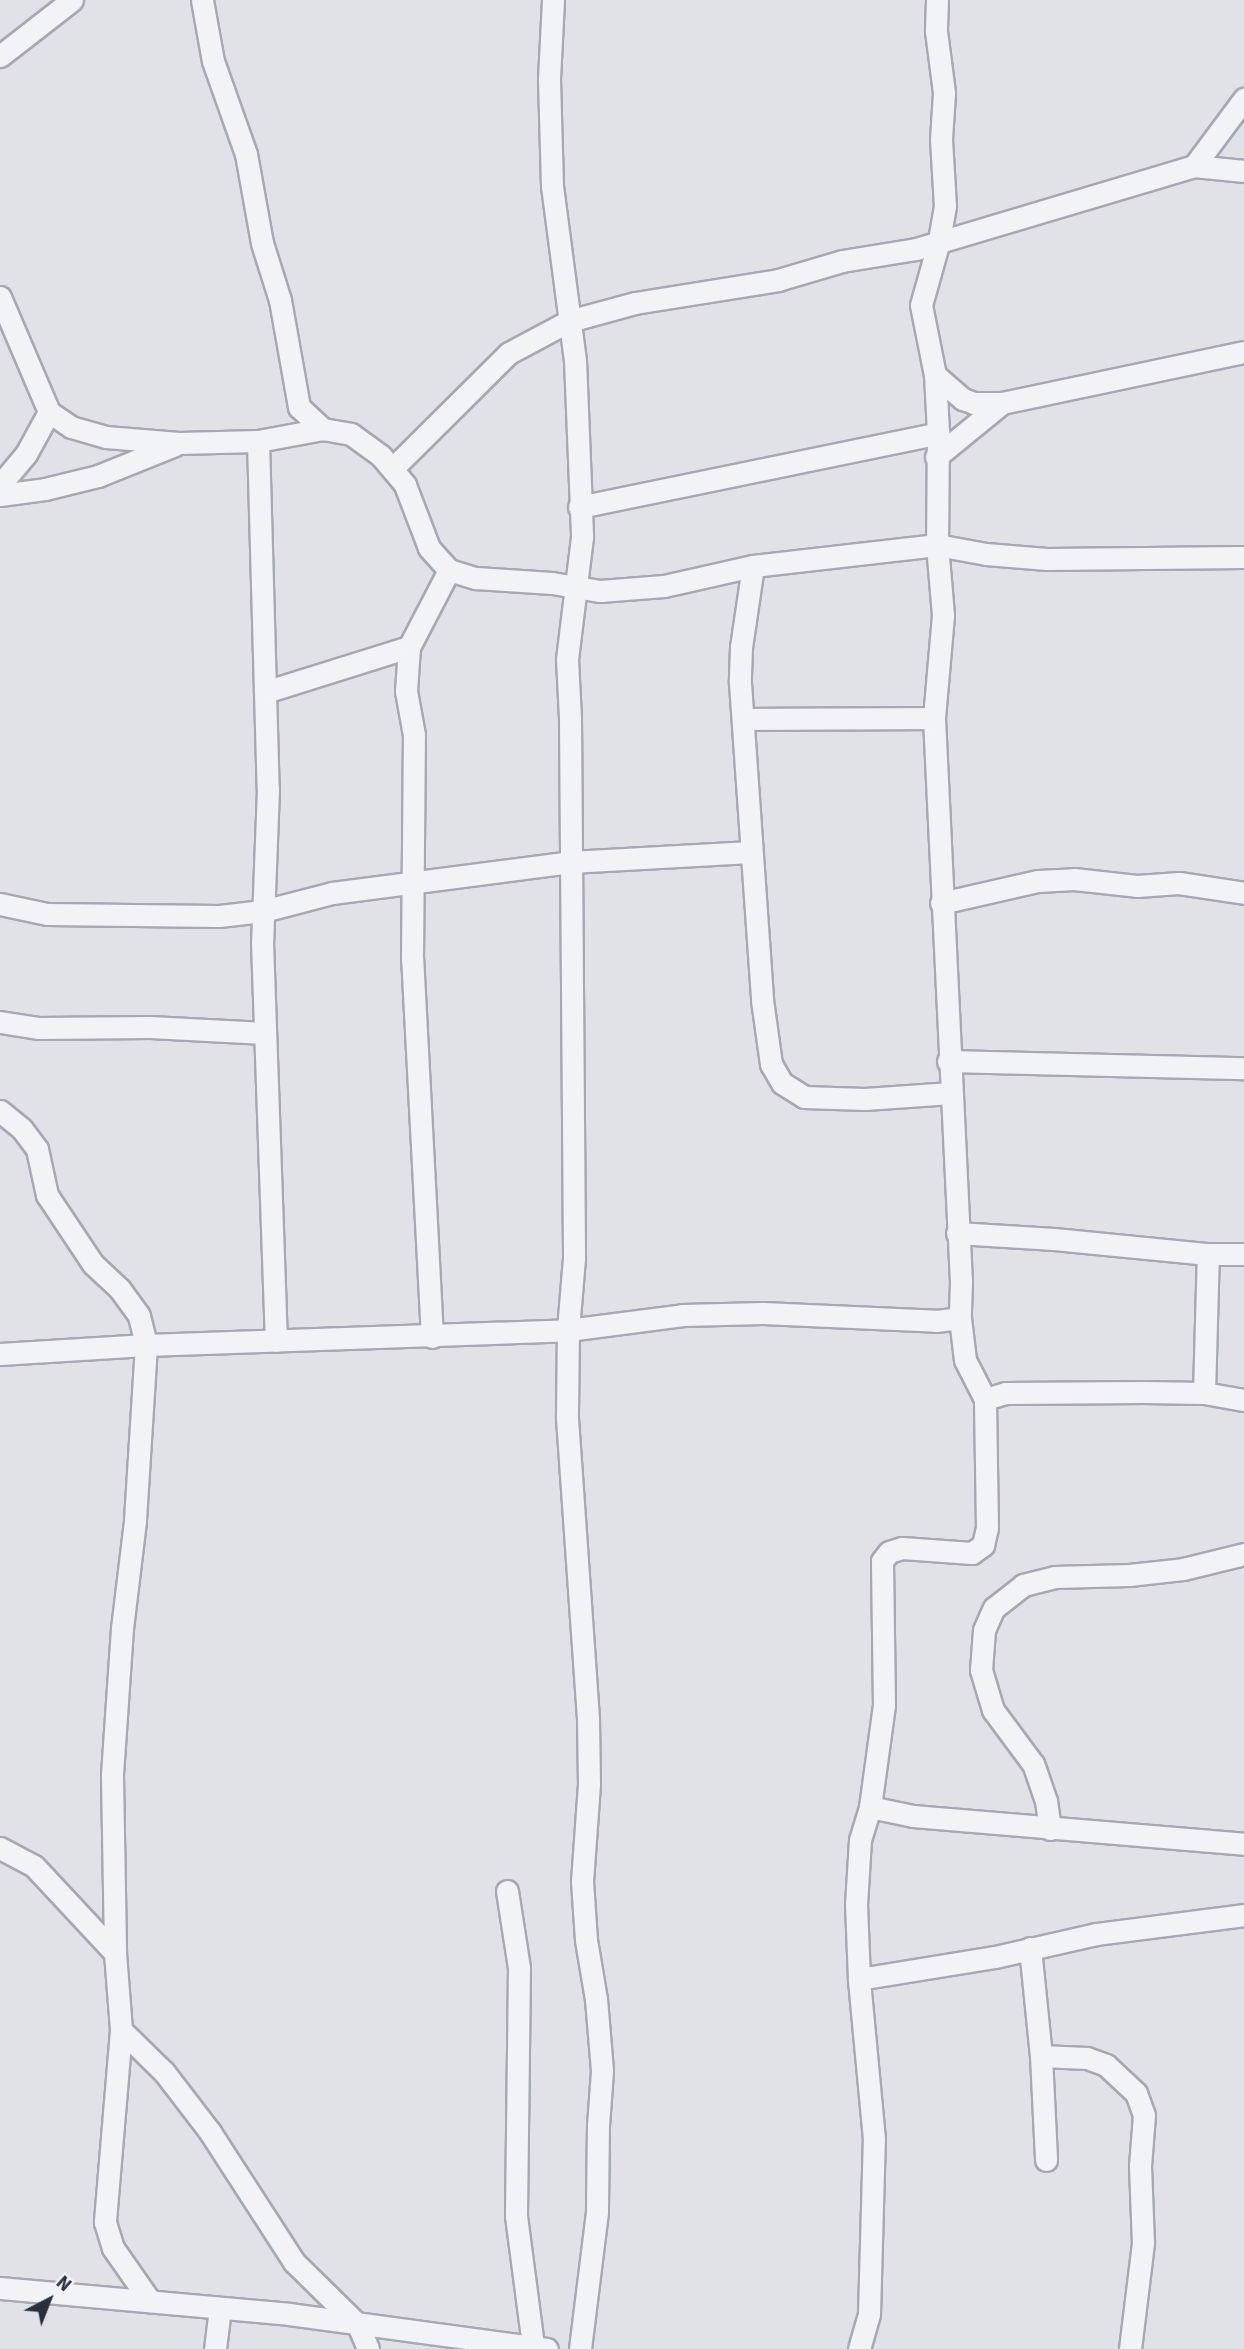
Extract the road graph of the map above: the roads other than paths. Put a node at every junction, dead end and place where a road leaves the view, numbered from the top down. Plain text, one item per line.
1 (72, 0) edge
2 (552, 0) edge
3 (937, 0) edge
4 (204, 1) edge
5 (0, 56) edge
6 (1244, 99) edge
7 (1194, 166) junction
8 (1244, 171) edge
9 (939, 242) junction
10 (0, 297) edge
11 (569, 321) junction
12 (1244, 352) edge
13 (935, 375) junction
14 (1002, 403) junction
15 (299, 407) junction
16 (49, 412) junction
17 (323, 429) junction
18 (938, 433) junction
19 (286, 436) junction
20 (258, 441) junction
21 (179, 443) junction
22 (936, 457) junction
23 (393, 468) junction
24 (0, 485) edge
25 (0, 495) edge
26 (579, 507) junction
27 (937, 545) junction
28 (1244, 557) edge
29 (752, 566) junction
30 (449, 570) junction
31 (574, 587) junction
32 (409, 647) junction
33 (265, 692) junction
34 (934, 718) junction
35 (743, 719) junction
36 (751, 852) junction
37 (570, 862) junction
38 (412, 884) junction
39 (1244, 893) edge
40 (941, 903) junction
41 (0, 904) edge
42 (263, 911) junction
43 (0, 1022) edge
44 (265, 1033) junction
45 (948, 1060) junction
46 (1244, 1068) edge
47 (951, 1093) junction
48 (0, 1111) edge
49 (957, 1233) junction
50 (1208, 1254) junction
51 (1244, 1254) edge
52 (960, 1318) junction
53 (568, 1330) junction
54 (432, 1337) junction
55 (276, 1341) junction
56 (146, 1345) junction
57 (0, 1354) edge
58 (1204, 1393) junction
59 (985, 1399) junction
60 (1244, 1400) edge
61 (1244, 1554) edge
62 (870, 1807) junction
63 (1050, 1829) junction
64 (1244, 1844) edge
65 (0, 1848) edge
66 (507, 1891) dead end
67 (1244, 1916) edge
68 (1030, 1948) junction
69 (116, 1953) junction
70 (859, 1979) junction
71 (121, 2030) junction
72 (1041, 2056) junction
73 (1046, 2160) dead end
74 (0, 2288) edge
75 (150, 2301) junction
76 (220, 2310) junction
77 (358, 2325) junction
78 (540, 2347) edge
79 (215, 2349) edge
80 (368, 2349) edge
81 (580, 2349) edge
82 (859, 2349) edge
83 (1130, 2349) edge

1 - 5 street
2 - 11 street
3 - 9 street
4 - 15 street
6 - 7 street
7 - 8 street
7 - 9 street
9 - 11 street
9 - 13 street
10 - 16 street
11 - 23 street
11 - 26 street
12 - 14 street
13 - 14 street
13 - 18 street
14 - 22 street
15 - 17 street
15 - 19 street
16 - 21 street
16 - 24 street
17 - 19 street
17 - 23 street
18 - 22 street
18 - 26 street
19 - 20 street
20 - 21 street
20 - 33 street
21 - 25 street
22 - 27 street
23 - 30 street
26 - 31 street
27 - 28 street
27 - 29 street
27 - 34 street
29 - 31 street
29 - 35 street
30 - 31 street
30 - 32 street
31 - 37 street
32 - 33 street
32 - 38 street
33 - 42 street
34 - 35 street
34 - 40 street
35 - 36 street
36 - 37 street
36 - 47 street
37 - 38 street
37 - 53 street
38 - 42 street
38 - 54 street
39 - 40 street
40 - 45 street
41 - 42 street
42 - 44 street
43 - 44 street
44 - 55 street
45 - 46 street
45 - 47 street
47 - 49 street
48 - 56 street
49 - 50 street
49 - 52 street
50 - 51 street
50 - 58 street
52 - 53 street
52 - 59 street
53 - 54 street
53 - 81 street
54 - 55 street
55 - 56 street
56 - 57 street
56 - 69 street
58 - 59 street
58 - 60 street
59 - 62 street
61 - 63 street
62 - 63 street
62 - 70 street
63 - 64 street
65 - 69 street
66 - 78 street
67 - 68 street
68 - 70 street
68 - 72 street
69 - 71 street
70 - 82 street
71 - 75 street
71 - 77 street
72 - 73 street
72 - 83 street
74 - 75 street
75 - 76 street
76 - 77 street
76 - 79 street
77 - 78 street
77 - 80 street

